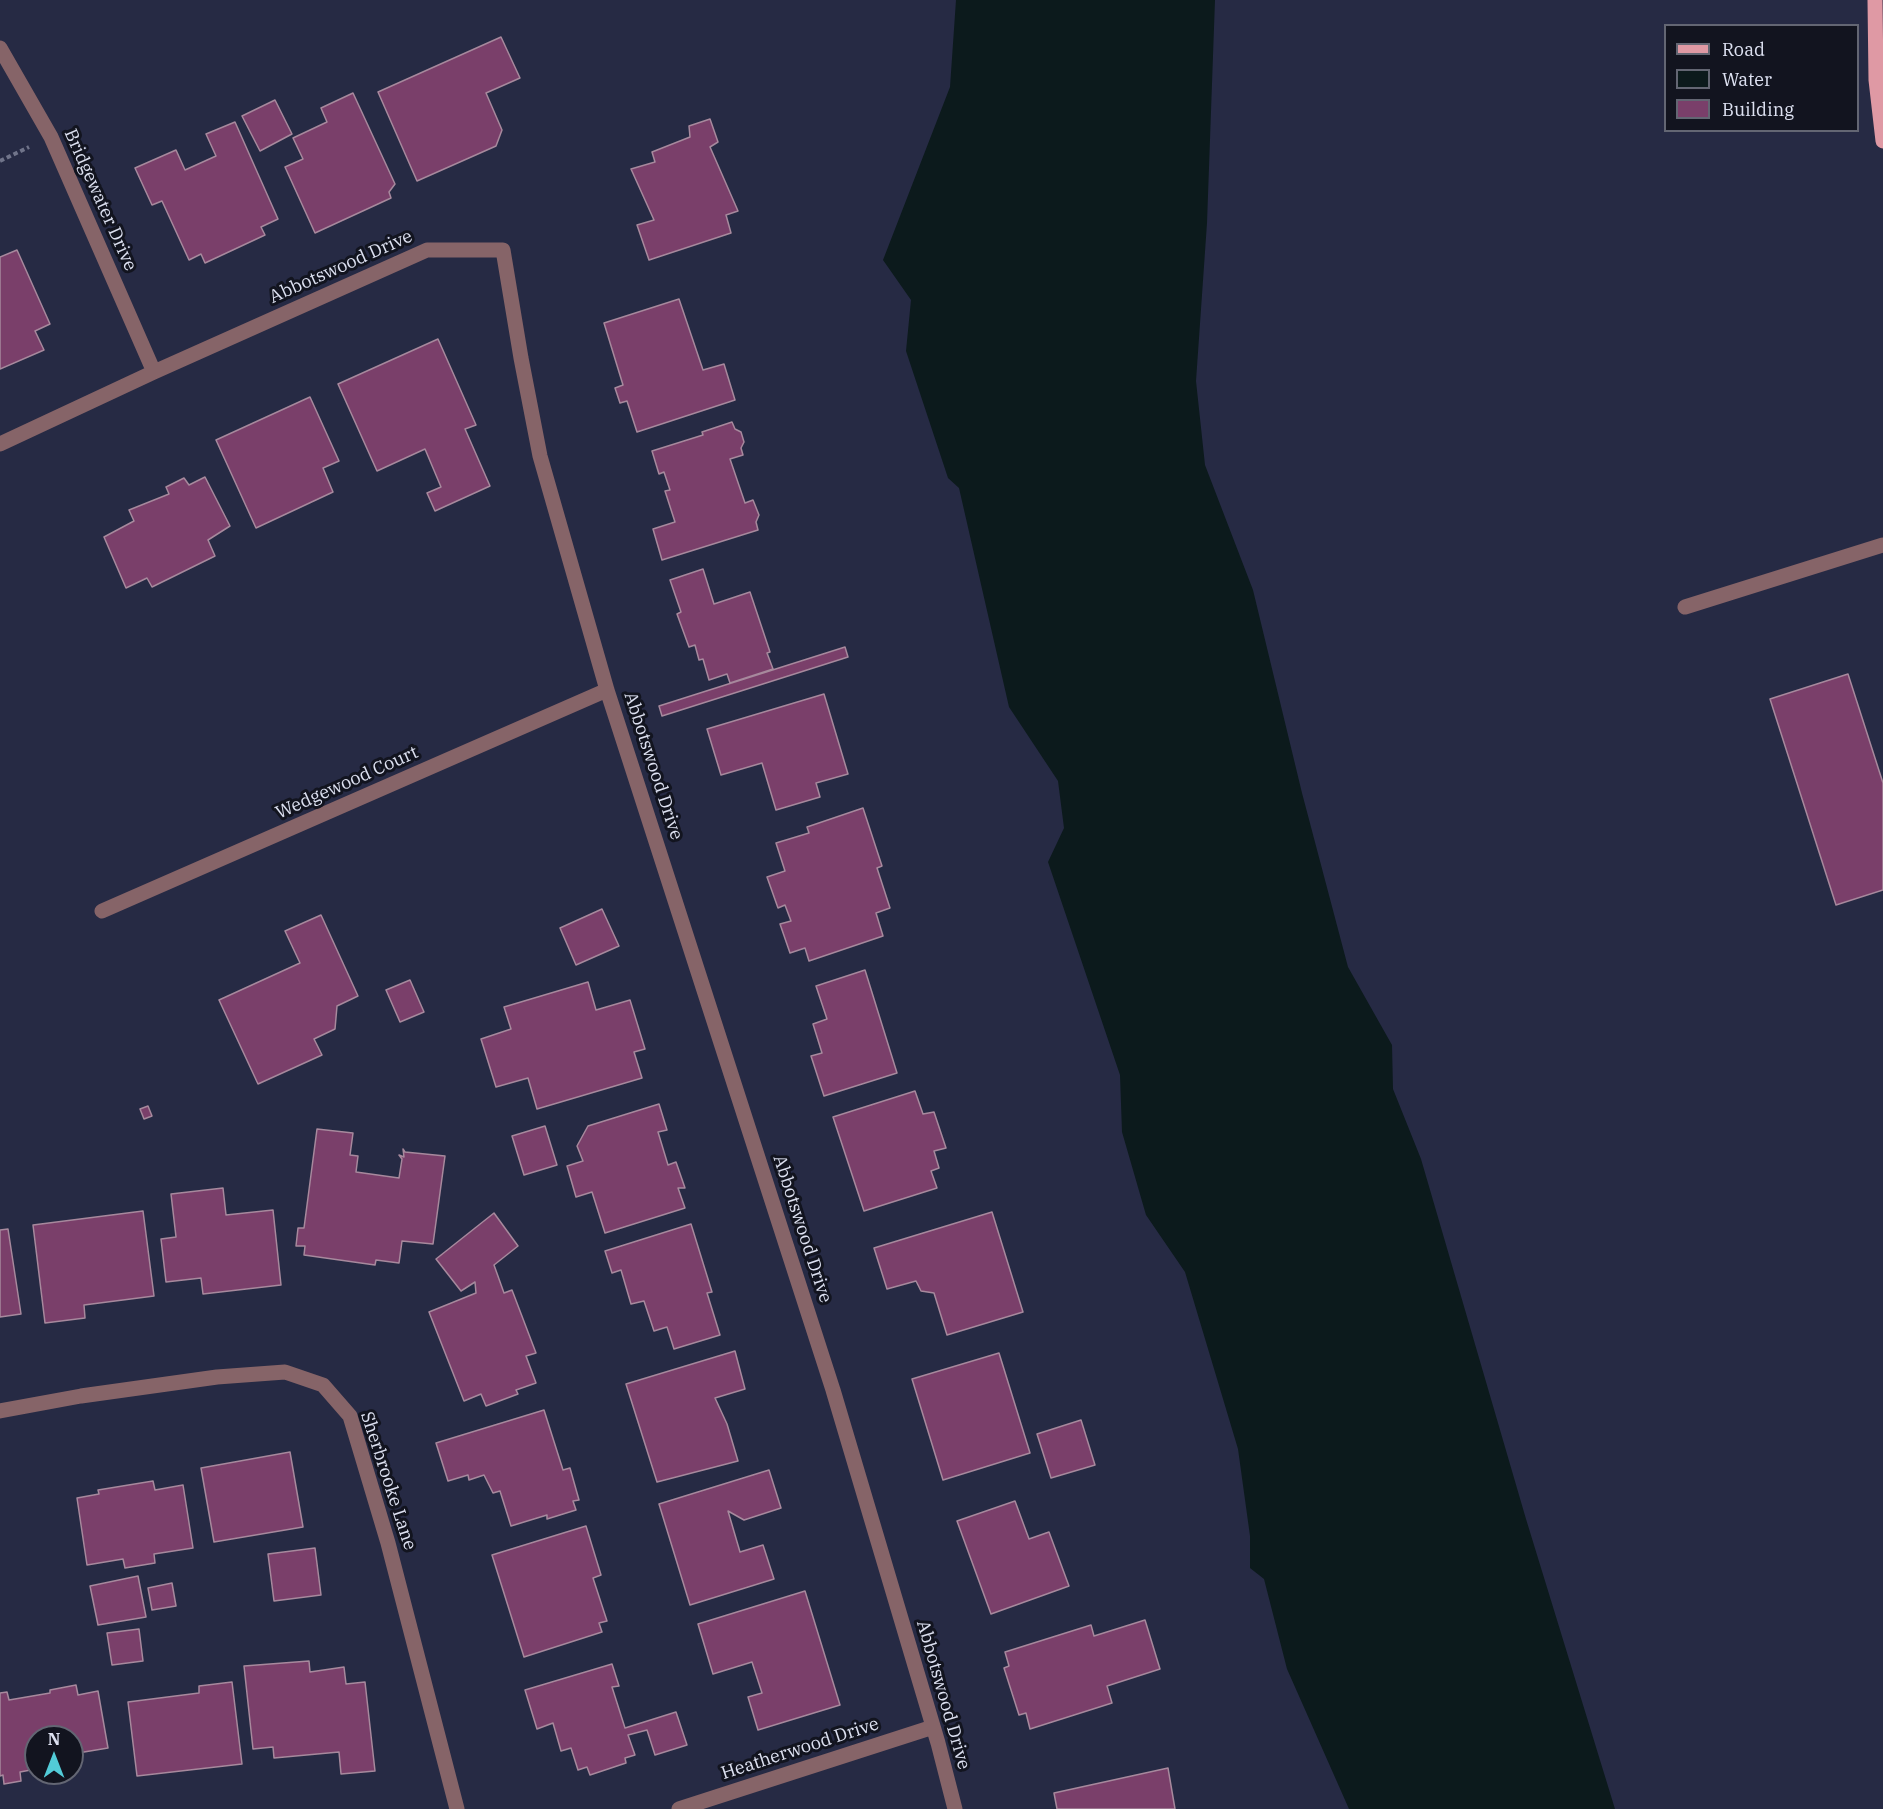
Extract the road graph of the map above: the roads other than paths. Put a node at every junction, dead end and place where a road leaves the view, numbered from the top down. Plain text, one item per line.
1 (1875, 0) edge
2 (0, 48) edge
3 (1883, 141) edge
4 (154, 372) junction
5 (0, 444) edge
6 (1883, 545) edge
7 (1685, 607) dead end
8 (607, 690) junction
9 (102, 911) dead end
10 (0, 1411) edge
11 (933, 1727) junction
12 (457, 1809) edge
13 (679, 1809) edge
14 (955, 1809) edge

1 - 3 main road
2 - 4 street, Bridgewater Drive
4 - 5 street, Abbotswood Drive
4 - 8 street, Abbotswood Drive
6 - 7 street
8 - 9 street, Wedgewood Court
8 - 11 street, Abbotswood Drive
10 - 12 street, Sherbrooke Lane
11 - 13 street, Heatherwood Drive
11 - 14 street, Abbotswood Drive

